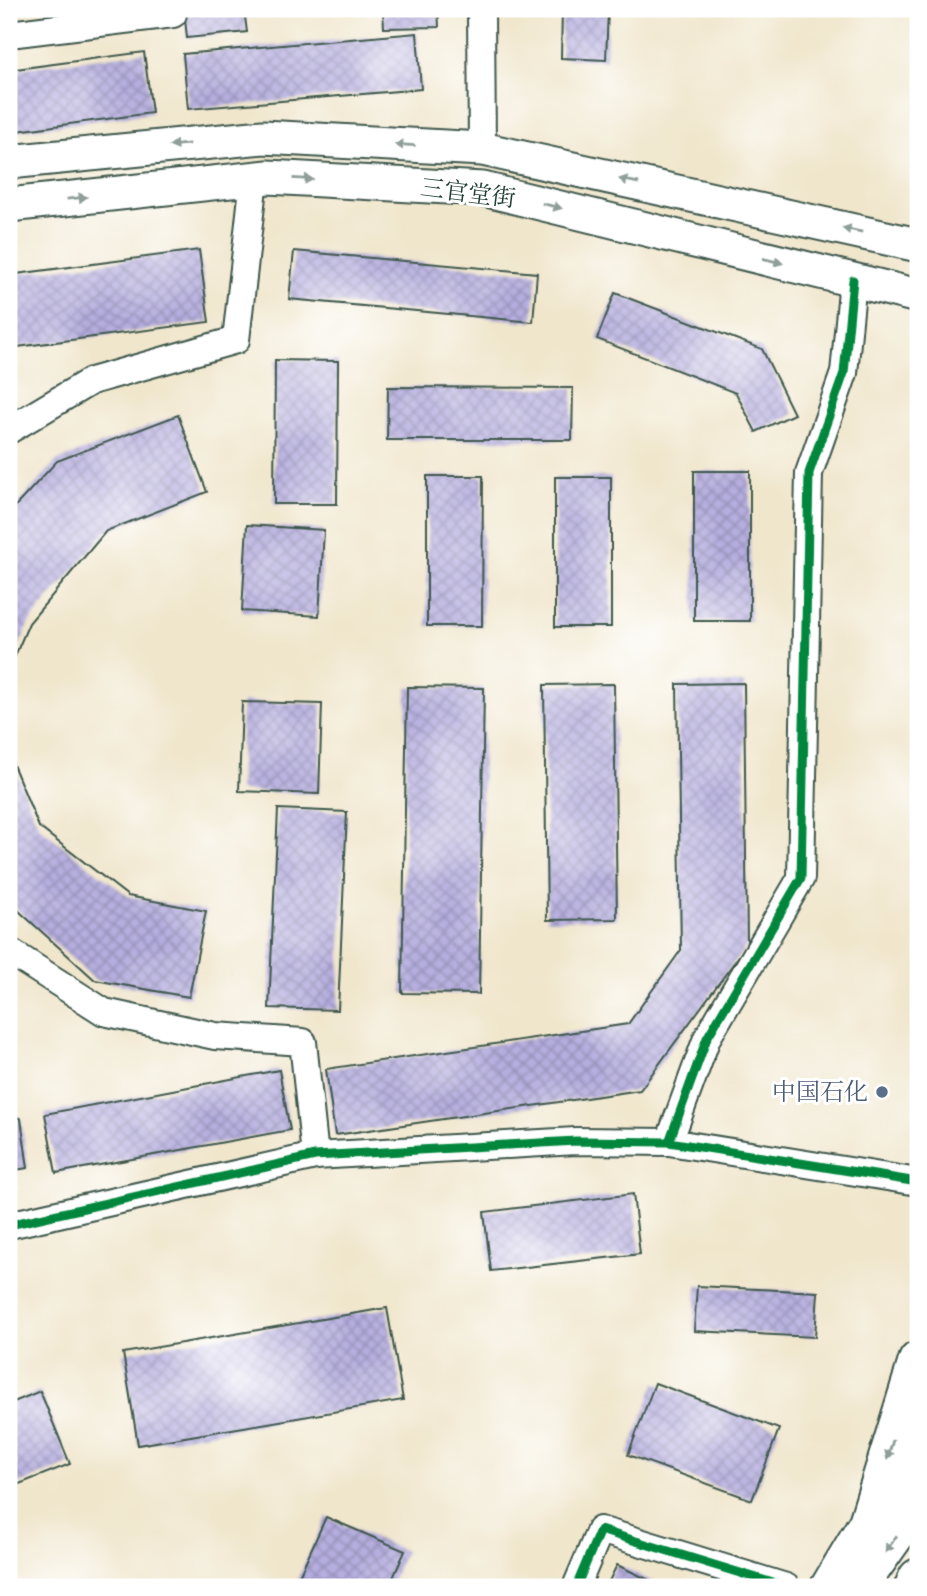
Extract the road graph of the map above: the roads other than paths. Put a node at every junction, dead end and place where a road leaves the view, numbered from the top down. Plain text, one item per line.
1 (172, 9) edge
2 (481, 9) edge
3 (9, 34) edge
4 (482, 149) junction
5 (9, 162) edge
6 (254, 178) junction
7 (9, 205) edge
8 (918, 245) edge
9 (853, 280) junction
10 (918, 296) edge
11 (9, 430) edge
12 (9, 951) edge
13 (669, 1142) junction
14 (315, 1156) junction
15 (918, 1182) edge
16 (9, 1225) edge
17 (918, 1362) edge
18 (918, 1457) edge
19 (918, 1578) edge
20 (576, 1587) edge
21 (786, 1587) edge
22 (830, 1587) edge
23 (862, 1587) edge
24 (914, 1587) edge

1 - 3 street
2 - 4 street
4 -> 5 main road, 三官堂街
8 -> 4 main road, 三官堂街
7 -> 6 main road, 三官堂街
6 -> 9 main road, 三官堂街
6 - 11 street
9 - 10 main road, 三官堂街
9 - 13 street
12 - 14 street
13 - 14 street
13 - 15 street
14 - 16 street
17 -> 22 highway
18 -> 23 main road
19 - 24 highway
20 - 21 street

